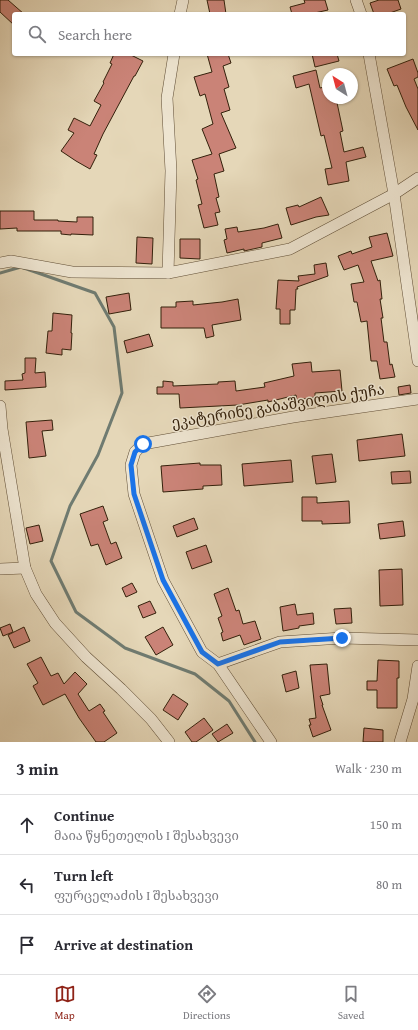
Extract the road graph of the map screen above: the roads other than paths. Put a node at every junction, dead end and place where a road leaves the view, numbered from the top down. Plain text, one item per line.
1 (183, 0) edge
2 (356, 0) edge
3 (180, 12) edge
4 (360, 12) edge
5 (174, 56) edge
6 (369, 56) edge
7 (418, 178) edge
8 (394, 194) junction
9 (0, 263) edge
10 (168, 273) junction
11 (418, 361) edge
12 (418, 399) edge
13 (0, 406) edge
14 (25, 568) junction
15 (0, 569) edge
16 (418, 640) edge
17 (218, 664) junction
18 (418, 666) edge
19 (169, 742) edge
20 (271, 742) edge
21 (400, 742) edge

1 - 3 street
2 - 4 street
5 - 10 street
6 - 8 street
7 - 8 street
8 - 10 street
8 - 11 street
9 - 10 street
12 - 17 street, ეკატერინე გაბაშვილის ქუჩა
13 - 14 street
14 - 15 street
14 - 19 street
16 - 17 street
17 - 20 street
18 - 21 street

